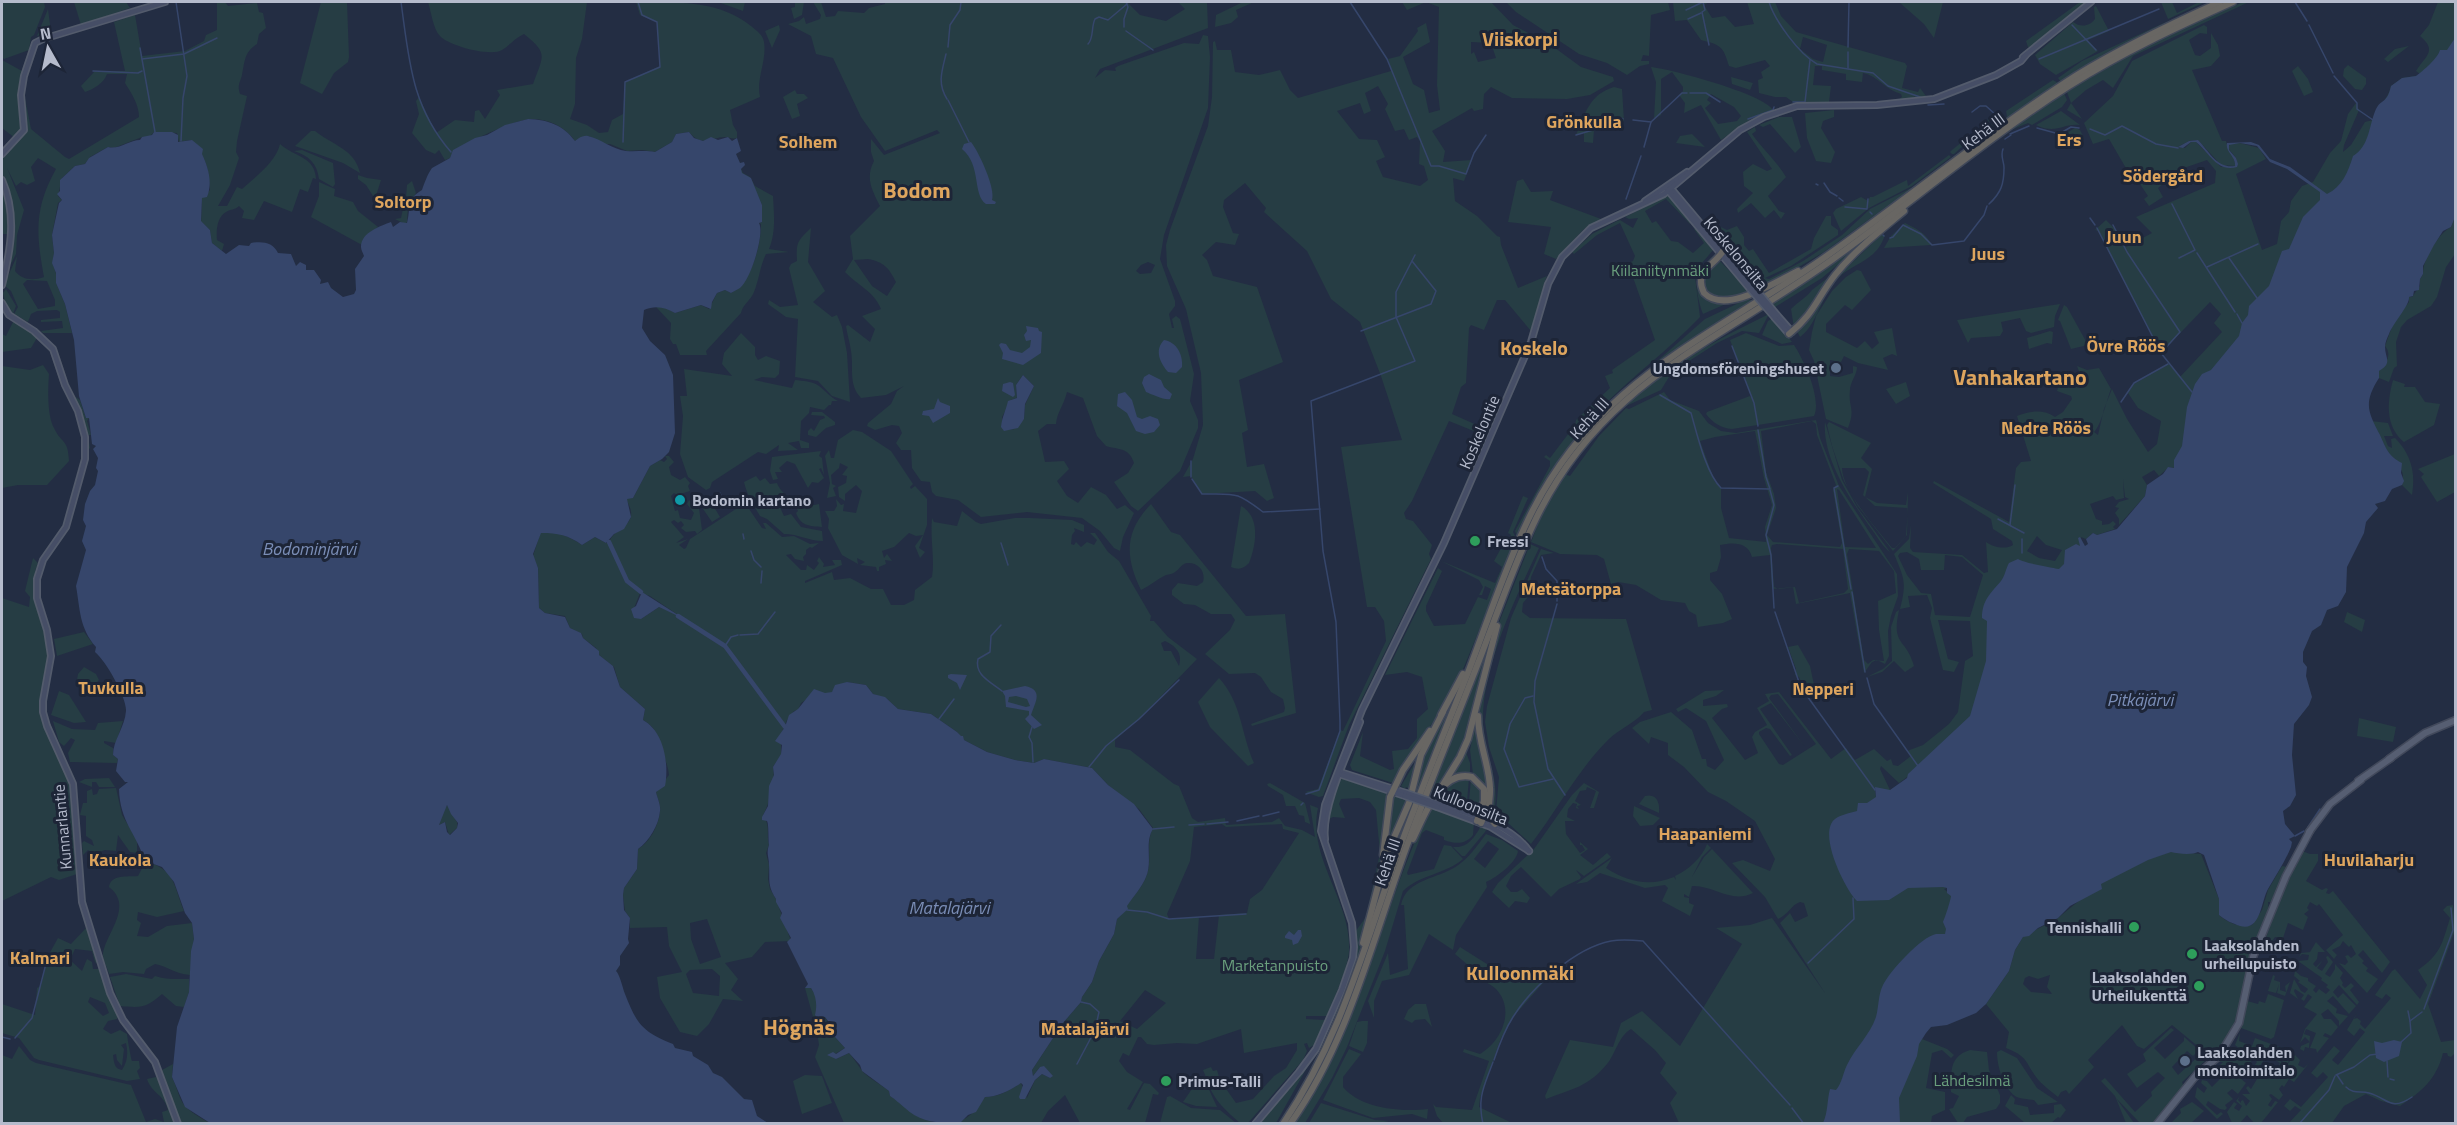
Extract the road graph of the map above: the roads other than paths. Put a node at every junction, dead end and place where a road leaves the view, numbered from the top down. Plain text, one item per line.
1 (165, 2) edge
2 (2091, 2) edge
3 (2220, 2) edge
4 (2233, 2) edge
5 (2, 154) edge
6 (2, 180) edge
7 (1931, 186) junction
8 (1669, 188) junction
9 (1722, 252) junction
10 (1825, 257) junction
11 (2, 285) edge
12 (2, 303) edge
13 (1790, 333) joint
14 (1503, 598) junction
15 (1481, 638) junction
16 (1478, 700) junction
17 (1443, 712) junction
18 (2456, 720) edge
19 (1340, 773) junction
20 (1392, 790) junction
21 (1439, 790) junction
22 (1489, 802) junction
23 (1480, 820) junction
24 (1495, 824) junction
25 (1400, 866) junction
26 (1380, 878) junction
27 (1356, 977) junction
28 (178, 1124) edge
29 (1255, 1124) edge
30 (1283, 1124) edge
31 (1290, 1124) edge
32 (2157, 1124) edge

1 - 5 main road
2 - 8 main road, Koskelontie
3 - 10 highway, Kehä III
4 - 7 highway, Kehä III
6 - 11 main road
7 - 13 highway
7 - 14 highway, Kehä III
8 - 9 main road, Koskelonsilta
8 - 19 main road, Koskelontie
9 - 10 highway
9 - 13 main road, Koskelonsilta, bridge
10 - 15 highway, Kehä III
12 - 28 main road, Kunnarlantie
14 - 16 highway
14 - 25 highway, Kehä III
15 - 17 highway
15 - 27 highway, Kehä III
16 - 21 highway
16 - 22 highway
17 - 20 highway
17 - 26 highway
18 - 32 main road
19 - 20 main road, Kulloonsilta
19 - 29 main road, Koskelontie
20 - 23 main road, Kulloonsilta, bridge
20 - 26 highway
21 - 23 highway
21 - 25 highway
22 - 23 highway
22 - 24 highway
23 - 24 main road, Kulloonsilta
23 - 24 main road, Kulloonsilta
25 - 31 highway, Kehä III
26 - 27 highway
27 - 30 highway, Kehä III

